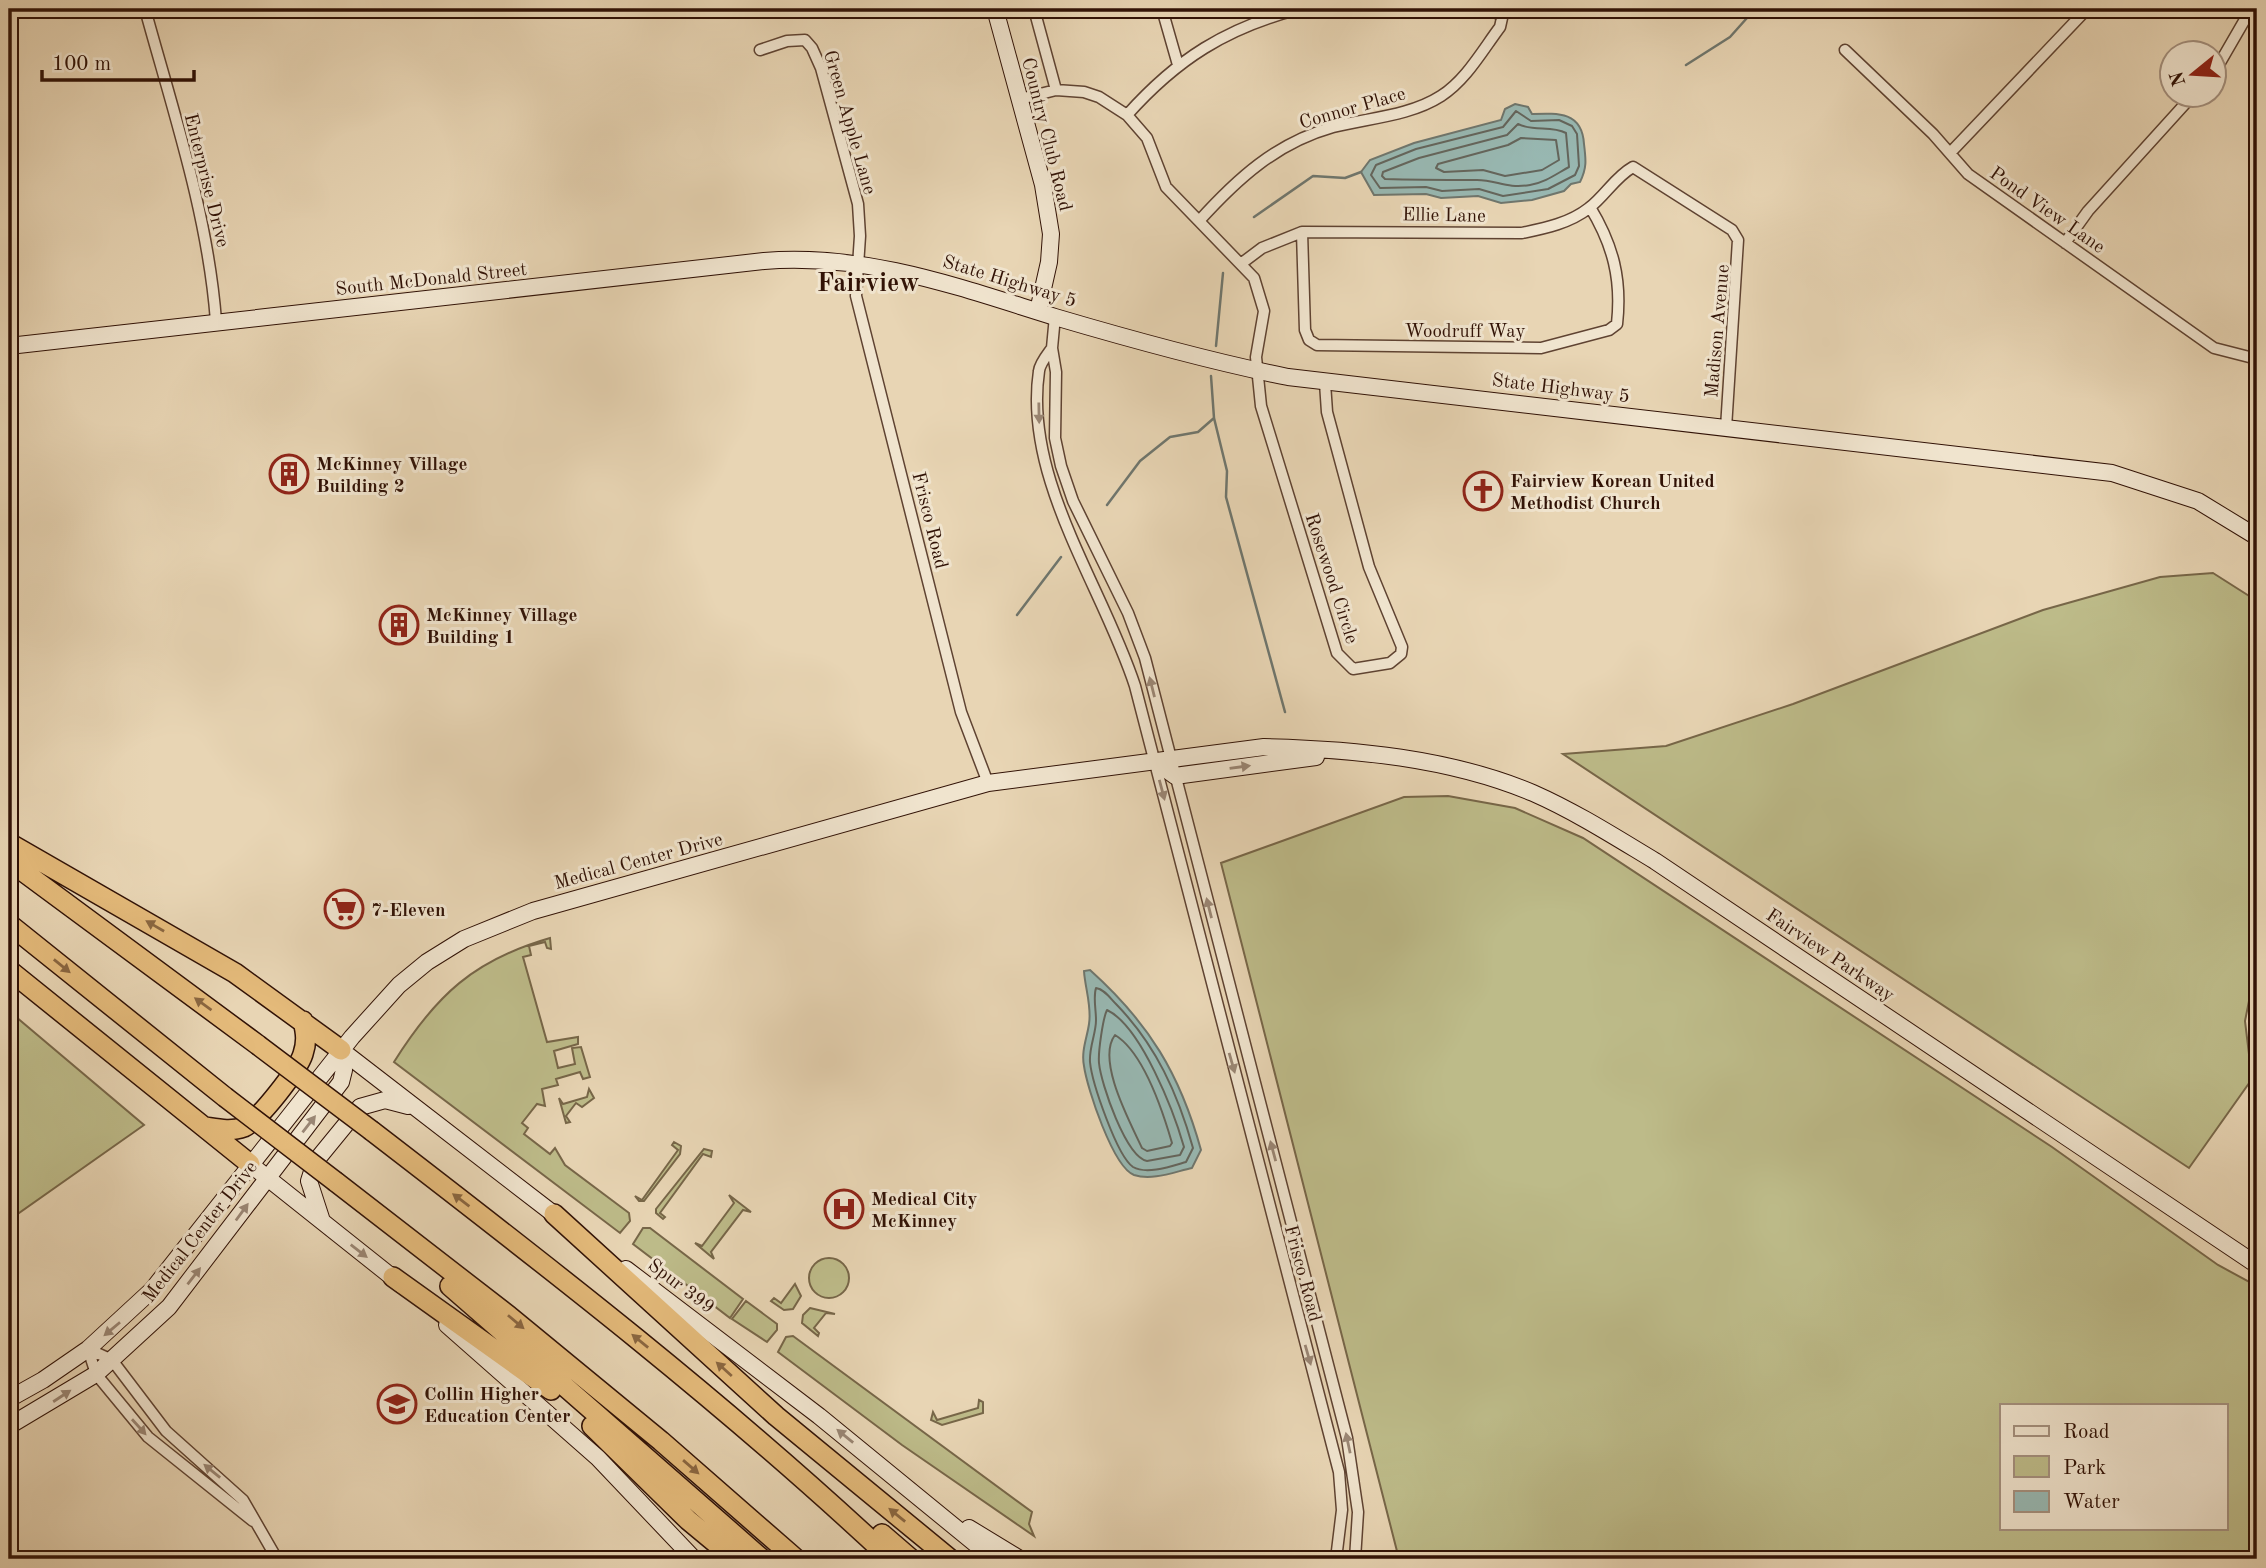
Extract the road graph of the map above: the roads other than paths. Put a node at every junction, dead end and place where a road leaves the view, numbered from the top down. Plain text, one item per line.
1 (145, 9) edge
2 (995, 9) edge
3 (1034, 9) edge
4 (1162, 9) edge
5 (1299, 9) edge
6 (2087, 9) edge
7 (2251, 9) edge
8 (1279, 11) edge
9 (2078, 13) edge
10 (1498, 14) edge
11 (2228, 49) edge
12 (760, 50) dead end
13 (1845, 50) dead end
14 (1178, 65) junction
15 (1056, 90) junction
16 (1020, 99) junction
17 (2181, 108) edge
18 (1127, 115) junction
19 (1950, 153) junction
20 (1633, 167) joint
21 (1590, 207) junction
22 (1199, 221) junction
23 (1302, 232) junction
24 (2065, 243) junction
25 (858, 262) junction
26 (1242, 263) junction
27 (1038, 311) junction
28 (1055, 316) junction
29 (216, 321) junction
30 (9, 346) edge
31 (1052, 348) junction
32 (2257, 359) edge
33 (1255, 371) junction
34 (1325, 383) junction
35 (1726, 428) junction
36 (2257, 537) edge
37 (1097, 554) junction
38 (1083, 561) junction
39 (1348, 754) junction
40 (1171, 758) junction
41 (1153, 760) junction
42 (1175, 776) junction
43 (988, 783) junction
44 (9, 844) edge
45 (9, 861) edge
46 (9, 924) edge
47 (1220, 948) junction
48 (1202, 952) junction
49 (9, 971) edge
50 (303, 1021) junction
51 (341, 1050) junction
52 (417, 1109) junction
53 (204, 1127) junction
54 (250, 1164) junction
55 (267, 1178) junction
56 (1283, 1191) junction
57 (1266, 1195) junction
58 (365, 1206) junction
59 (554, 1214) junction
60 (323, 1223) junction
61 (2257, 1265) edge
62 (393, 1277) junction
63 (88, 1349) junction
64 (112, 1360) junction
65 (96, 1374) junction
66 (9, 1399) edge
67 (712, 1399) junction
68 (9, 1426) edge
69 (1339, 1472) junction
70 (1354, 1472) junction
71 (917, 1494) junction
72 (255, 1522) junction
73 (277, 1559) edge
74 (694, 1559) edge
75 (736, 1559) edge
76 (762, 1559) edge
77 (796, 1559) edge
78 (891, 1559) edge
79 (911, 1559) edge
80 (950, 1559) edge
81 (994, 1559) edge
82 (1020, 1559) edge
83 (1336, 1559) edge
84 (1355, 1559) edge

1 - 29 street, Enterprise Drive
2 - 16 main road, Country Club Road
3 - 15 street
4 - 14 street
5 - 8 street
6 - 9 street
7 - 11 street
8 - 14 street
9 - 19 street
10 - 22 street, Connor Place
12 - 25 street, Green Apple Lane
13 - 19 street, Pond View Lane
14 - 18 street
15 - 16 street
15 - 18 street
16 - 27 main road, Country Club Road
17 - 24 street
18 - 22 street
19 - 24 street, Pond View Lane
20 - 21 street, Ellie Lane
20 - 35 street, Madison Avenue
21 - 23 street, Ellie Lane
21 - 23 street, Woodruff Way
22 - 26 street
23 - 26 street, Ellie Lane
24 - 32 street, Pond View Lane
25 - 27 main road, State Highway 5
25 - 29 main road, South McDonald Street
25 - 43 street, Frisco Road
26 - 33 street
27 - 28 main road, State Highway 5
28 - 31 street
28 - 33 main road, State Highway 5
29 - 30 main road, South McDonald Street
31 - 37 street
31 -> 38 street, Frisco Road
33 - 34 main road, State Highway 5
33 - 34 street, Rosewood Circle
34 - 35 main road, State Highway 5
35 - 36 main road, State Highway 5
37 - 38 street
40 -> 37 street
38 - 41 street, Frisco Road
39 - 40 main road, Fairview Parkway
42 -> 39 main road, Fairview Parkway
39 - 61 main road, Fairview Parkway
40 - 41 main road, Fairview Parkway
40 - 42 street
41 - 42 main road
41 - 43 main road, Fairview Parkway
41 -> 48 street, Frisco Road
47 -> 42 street
43 - 51 main road, Medical Center Drive
50 -> 44 highway
67 -> 45 highway, bridge
46 -> 58 highway, bridge
47 - 48 street
56 -> 47 street
48 -> 57 street, Frisco Road
49 - 53 highway
50 - 51 highway
50 - 53 highway
51 - 52 main road, Spur 399
51 - 54 main road, Medical Center Drive
55 -> 51 main road, Medical Center Drive
52 - 59 main road, Spur 399
52 - 60 main road
53 - 54 highway
54 - 55 main road
54 -> 63 main road, Medical Center Drive
55 - 60 main road
64 -> 55 main road, Medical Center Drive
56 - 57 street
70 -> 56 street
57 -> 69 street, Frisco Road
58 - 76 highway
58 -> 77 highway
71 -> 59 main road, Spur 399
80 -> 59 highway
60 -> 62 main road
62 - 74 main road
62 - 75 highway
63 - 64 street
63 - 65 street
63 - 66 main road, Medical Center Drive
64 - 65 main road, Medical Center Drive
72 -> 64 street
68 -> 65 main road, Medical Center Drive
65 -> 72 street
67 - 78 highway
67 - 79 highway
69 - 70 street
69 - 83 street, Frisco Road
70 - 84 street
71 - 81 main road, Spur 399
71 - 82 main road
72 - 73 street

